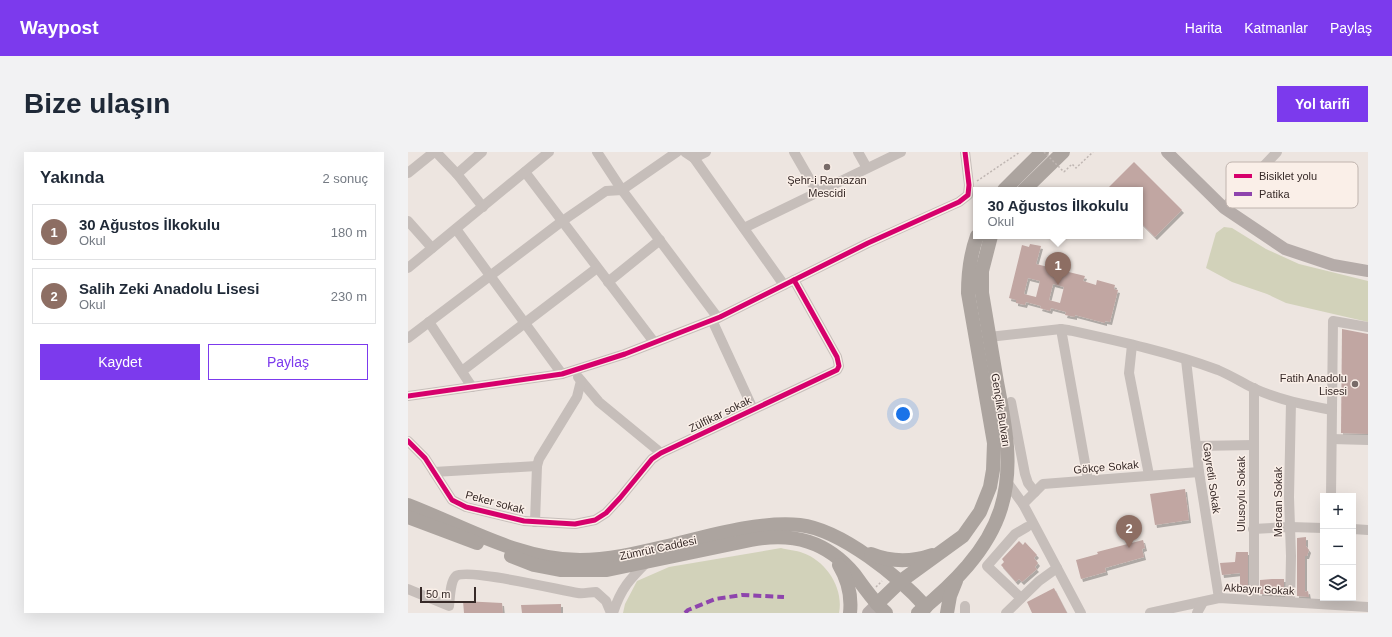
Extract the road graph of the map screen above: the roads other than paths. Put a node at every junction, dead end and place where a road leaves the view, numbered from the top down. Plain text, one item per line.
1 (435, 152) edge
2 (482, 152) edge
3 (549, 152) edge
4 (597, 152) edge
5 (677, 152) edge
6 (685, 152) edge
7 (706, 152) edge
8 (794, 152) edge
9 (858, 152) edge
10 (901, 152) edge
11 (964, 152) edge
12 (1043, 152) edge
13 (1063, 152) edge
14 (1167, 152) edge
15 (1277, 152) edge
16 (694, 158) junction
17 (1268, 162) edge
18 (867, 168) junction
19 (525, 172) junction
20 (408, 173) edge
21 (457, 174) junction
22 (1007, 187) edge
23 (1027, 187) edge
24 (622, 190) junction
25 (817, 192) junction
26 (483, 207) junction
27 (1224, 208) joint
28 (408, 220) edge
29 (561, 222) junction
30 (744, 228) junction
31 (456, 229) junction
32 (975, 239) edge
33 (990, 239) edge
34 (660, 240) junction
35 (432, 248) junction
36 (408, 268) edge
37 (597, 268) junction
38 (1368, 271) edge
39 (490, 276) junction
40 (794, 280) junction
41 (608, 282) junction
42 (784, 285) junction
43 (715, 319) junction
44 (429, 322) junction
45 (525, 325) junction
46 (1368, 327) edge
47 (1061, 329) junction
48 (989, 337) junction
49 (408, 338) edge
50 (654, 342) junction
51 (1132, 345) junction
52 (1186, 360) junction
53 (462, 371) junction
54 (572, 371) junction
55 (562, 374) junction
56 (581, 381) junction
57 (472, 387) junction
58 (1254, 388) junction
59 (408, 396) edge
60 (1011, 402) dead end
61 (1291, 402) junction
62 (753, 409) junction
63 (1332, 410) junction
64 (1332, 439) junction
65 (1368, 440) edge
66 (408, 441) edge
67 (1254, 444) junction
68 (1196, 446) junction
69 (661, 453) junction
70 (537, 466) junction
71 (434, 472) junction
72 (1199, 472) junction
73 (1149, 475) junction
74 (1088, 480) junction
75 (1007, 482) junction
76 (1035, 492) junction
77 (1331, 493) edge
78 (1023, 504) junction
79 (408, 505) edge
80 (408, 518) edge
81 (535, 522) junction
82 (1027, 526) dead end
83 (1290, 527) junction
84 (1320, 528) edge
85 (1253, 529) junction
86 (1356, 529) edge
87 (1368, 530) edge
88 (954, 544) junction
89 (819, 546) junction
90 (855, 549) junction
91 (648, 561) junction
92 (1057, 568) junction
93 (961, 573) junction
94 (901, 582) junction
95 (408, 589) edge
96 (1021, 598) junction
97 (1219, 598) junction
98 (1254, 600) junction
99 (1203, 602) junction
100 (1290, 602) junction
101 (1332, 602) edge
102 (876, 605) edge
103 (1368, 607) edge
104 (450, 609) edge
105 (925, 611) edge
106 (1009, 612) edge
107 (612, 613) edge
108 (850, 613) edge
109 (947, 613) edge
110 (1081, 613) edge
111 (1150, 613) edge
112 (1197, 613) edge

1 - 20 street
1 - 21 street
2 - 21 street
3 - 19 street
4 - 24 street
5 - 24 street
6 - 16 street
7 - 16 street
8 - 25 street
9 - 18 street
10 - 18 street
11 - 40 street
12 - 22 highway
13 - 23 highway
14 - 27 main road
15 - 17 street
16 - 30 street
18 - 25 street
19 - 26 street
19 - 29 street
21 - 26 street
24 - 29 street
24 - 34 street
25 - 30 street
26 - 31 street
27 - 38 main road
28 - 35 street
29 - 37 street
29 - 39 street
30 - 42 street
31 - 35 street
31 - 39 street
32 - 88 highway, Gençlik Bulvarı
33 - 48 highway, Gençlik Bulvarı
34 - 41 street
34 - 43 street
35 - 36 street
37 - 41 street
37 - 45 street
39 - 44 street
39 - 45 street
40 - 42 street
40 - 62 street, Zülfikar sokak
41 - 50 street
42 - 43 street
43 - 50 street
43 - 62 street
44 - 49 street
44 - 53 street
45 - 53 street
45 - 55 street
46 - 63 street
47 - 48 street
47 - 51 street
47 - 74 street
48 - 75 highway, Gençlik Bulvarı
50 - 54 street
51 - 52 street
51 - 73 street
52 - 58 street
52 - 68 street, Gayretli Sokak
53 - 57 street
54 - 55 street
54 - 56 street
55 - 57 street
56 - 69 street
56 - 70 street
57 - 59 street
58 - 61 street
58 - 67 street, Ulusoylu Sokak
60 - 76 street
61 - 63 street
61 - 83 street, Mercan Sokak
62 - 69 street, Zülfikar sokak
63 - 64 street
64 - 65 street
64 - 77 street
66 - 71 street, Peker sokak
67 - 68 street
67 - 85 street, Ulusoylu Sokak
68 - 72 street, Gayretli Sokak
69 - 81 street, Zülfikar sokak
70 - 71 street
70 - 81 street
71 - 81 street, Peker sokak
72 - 73 street, Gökçe Sokak
72 - 97 street, Gayretli Sokak
73 - 74 street, Gökçe Sokak
74 - 76 street, Gökçe Sokak
75 - 78 street
75 - 93 highway, Gençlik Bulvarı
76 - 78 street, Gökçe Sokak
78 - 92 street
79 - 90 highway, Zümrüt Caddesi
80 - 91 highway
82 - 96 street
83 - 84 street
83 - 85 street
83 - 100 street, Mercan Sokak
85 - 98 street, Ulusoylu Sokak
86 - 87 street
88 - 90 highway
88 - 94 highway, Gençlik Bulvarı
89 - 91 highway
89 - 102 highway
89 - 108 highway
90 - 94 highway, Zümrüt Caddesi
91 - 107 street
92 - 96 street
92 - 110 street
93 - 105 highway, Gençlik Bulvarı
93 - 109 highway
94 - 102 highway, Gençlik Bulvarı
94 - 105 highway, Zümrüt Caddesi
95 - 104 street
96 - 106 street
97 - 98 street, Akbayır Sokak
97 - 99 street, Akbayır Sokak
98 - 100 street, Akbayır Sokak
99 - 111 street, Akbayır Sokak
99 - 112 street
100 - 101 street, Akbayır Sokak
101 - 103 street, Akbayır Sokak
104 - 107 street

